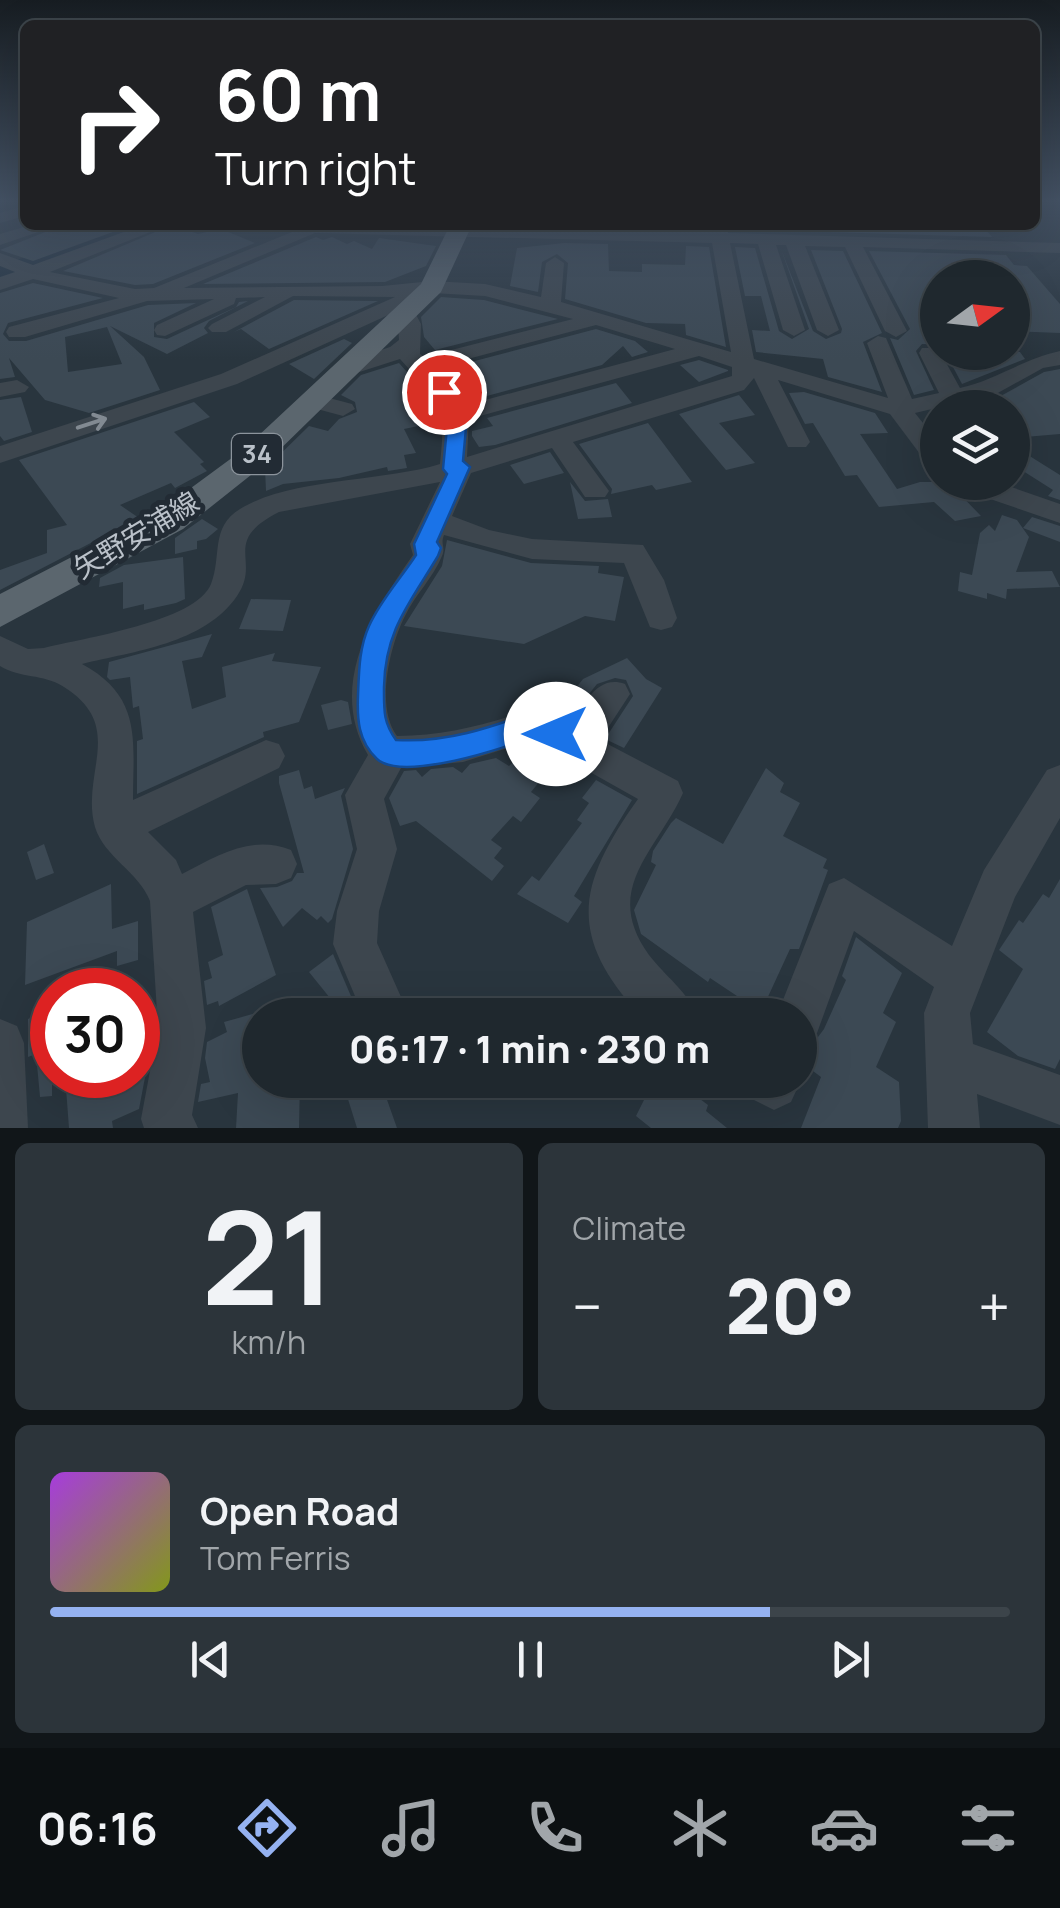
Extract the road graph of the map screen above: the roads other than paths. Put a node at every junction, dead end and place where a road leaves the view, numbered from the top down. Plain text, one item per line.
1 (49, 254) edge
2 (63, 254) edge
3 (218, 254) edge
4 (254, 254) edge
5 (280, 254) edge
6 (448, 254) edge
7 (590, 254) edge
8 (725, 254) edge
9 (770, 254) edge
10 (798, 254) edge
11 (856, 254) edge
12 (590, 260) dead end
13 (555, 263) dead end
14 (15, 268) edge
15 (242, 269) dead end
16 (162, 276) dead end
17 (0, 284) edge
18 (432, 287) junction
19 (100, 289) junction
20 (295, 290) junction
21 (243, 292) junction
22 (148, 296) junction
23 (550, 305) junction
24 (31, 314) dead end
25 (596, 319) junction
26 (219, 328) dead end
27 (165, 330) dead end
28 (794, 330) dead end
29 (828, 330) dead end
30 (16, 332) dead end
31 (664, 339) junction
32 (409, 341) junction
33 (697, 350) junction
34 (1060, 358) edge
35 (752, 366) junction
36 (984, 390) edge
37 (920, 405) edge
38 (452, 406) junction
39 (901, 409) junction
40 (920, 435) edge
41 (558, 438) junction
42 (796, 442) dead end
43 (0, 455) edge
44 (456, 468) junction
45 (595, 491) dead end
46 (1020, 500) edge
47 (1060, 514) edge
48 (435, 520) junction
49 (0, 612) edge
50 (661, 618) dead end
51 (0, 650) edge
52 (44, 661) junction
53 (613, 694) dead end
54 (576, 745) junction
55 (388, 752) junction
56 (266, 756) dead end
57 (1060, 782) edge
58 (114, 824) junction
59 (276, 864) dead end
60 (172, 901) junction
61 (963, 980) junction
62 (379, 998) edge
63 (659, 998) edge
64 (807, 998) edge
65 (0, 1043) edge
66 (950, 1060) junction
67 (1060, 1100) edge
68 (166, 1125) edge
69 (2, 1128) edge
70 (954, 1128) edge

1 - 14 street
2 - 14 street
3 - 16 street
4 - 22 street
5 - 15 street
6 - 18 main road, 矢野安浦線 / 34
7 - 12 street
8 - 35 street
9 - 28 street
10 - 29 street
11 - 39 street
13 - 23 street
14 - 17 street
14 - 19 street
18 - 20 street
18 - 23 street
18 - 32 main road, 矢野安浦線 / 34
43 -> 18 street
19 - 22 street
19 - 24 street
20 - 21 street
20 - 26 street
21 - 22 street
21 - 27 street
22 - 30 street
23 - 25 street
25 - 31 street
25 - 32 street
31 - 33 street
31 - 38 street
32 - 38 street
32 - 49 main road, 矢野安浦線 / 34
33 - 35 street
33 - 38 street
34 - 36 street
35 - 39 street
35 - 41 street
35 - 42 street
37 - 39 street
38 - 44 street
39 - 40 street
41 - 44 street
41 - 45 street
44 - 48 street
44 - 52 street
46 - 47 street
48 - 50 street
48 - 55 street
51 - 52 street
52 - 58 street
53 - 54 street
54 - 55 street
54 - 63 street
55 - 62 street
56 - 58 street
57 - 61 street
58 - 60 street
59 - 60 street
60 - 68 street
61 - 64 street
61 - 66 street
65 - 69 street
66 - 67 street
66 - 70 street

